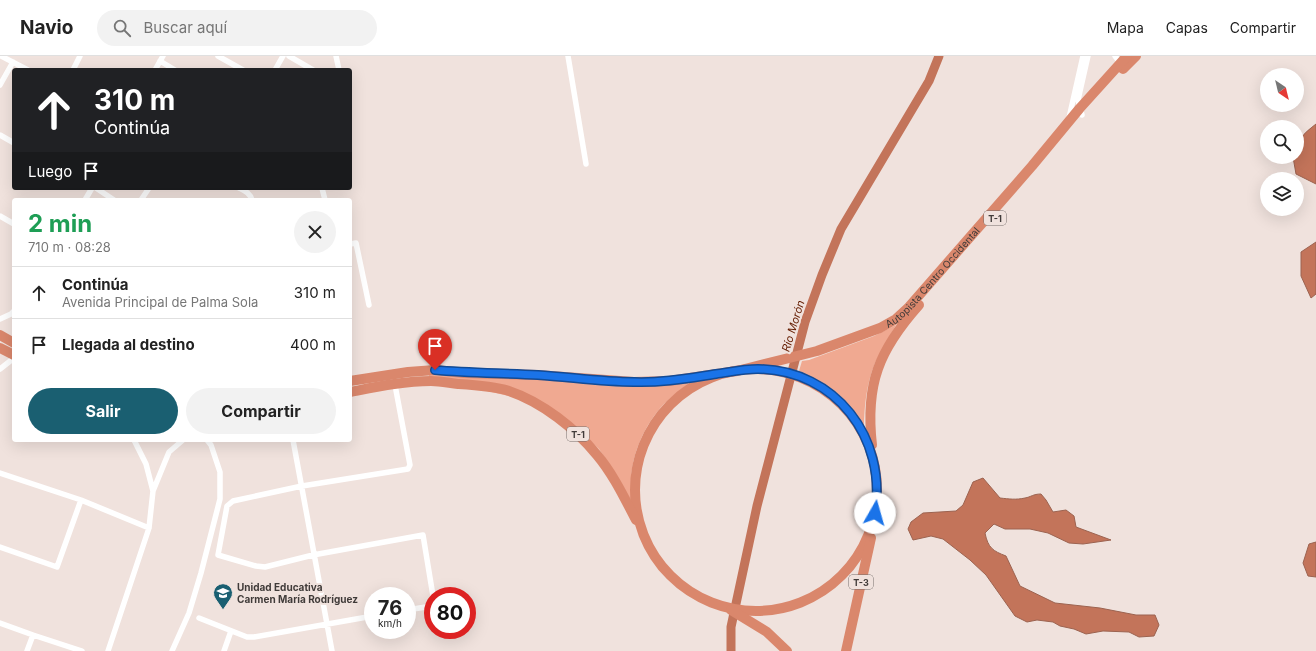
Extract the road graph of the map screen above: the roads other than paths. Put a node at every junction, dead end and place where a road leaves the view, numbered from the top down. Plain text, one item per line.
1 (1, 56) edge
2 (80, 56) edge
3 (218, 56) edge
4 (283, 56) edge
5 (289, 56) edge
6 (336, 56) edge
7 (568, 56) edge
8 (1083, 56) edge
9 (1088, 56) edge
10 (1136, 56) edge
11 (161, 59) edge
12 (1121, 61) edge
13 (13, 62) junction
14 (24, 68) edge
15 (74, 68) edge
16 (156, 68) edge
17 (172, 68) edge
18 (239, 68) edge
19 (276, 68) edge
20 (310, 68) edge
21 (339, 68) edge
22 (0, 85) edge
23 (1081, 111) junction
24 (1068, 122) junction
25 (0, 135) edge
26 (12, 141) edge
27 (586, 164) dead end
28 (99, 190) edge
29 (243, 190) edge
30 (111, 198) edge
31 (252, 198) edge
32 (0, 216) edge
33 (12, 223) edge
34 (352, 244) edge
35 (368, 305) dead end
36 (12, 313) edge
37 (0, 319) edge
38 (0, 336) edge
39 (12, 342) edge
40 (0, 348) edge
41 (12, 355) edge
42 (12, 358) edge
43 (0, 369) edge
44 (737, 371) junction
45 (352, 381) edge
46 (395, 385) junction
47 (352, 392) edge
48 (135, 442) edge
49 (181, 442) edge
50 (209, 442) edge
51 (293, 442) edge
52 (875, 465) junction
53 (0, 473) edge
54 (302, 486) junction
55 (153, 491) junction
56 (81, 500) junction
57 (875, 513) junction
58 (149, 528) junction
59 (647, 542) junction
60 (0, 547) edge
61 (313, 555) junction
62 (432, 587) edge
63 (741, 612) junction
64 (199, 618) dead end
65 (364, 618) edge
66 (0, 622) edge
67 (327, 624) junction
68 (231, 631) junction
69 (33, 635) junction
70 (27, 651) edge
71 (82, 651) edge
72 (108, 651) edge
73 (172, 651) edge
74 (224, 651) edge
75 (332, 651) edge
76 (787, 651) edge
77 (846, 651) edge

1 - 13 street
2 - 15 street
3 - 18 street
4 - 19 street
5 - 20 street
6 - 21 street
7 - 27 street
8 - 24 street
9 - 23 street
10 - 12 highway, Autopista Centro Occidental / T-1
11 - 16 street
11 - 17 street
12 - 23 highway, Autopista Centro Occidental / T-1
13 - 14 street
13 - 22 street
23 - 24 highway, Autopista Centro Occidental / T-1
23 - 52 highway, Autopista Centro Occidental / T-1
24 - 44 highway, Autopista Centro Occidental / T-1
25 - 26 street
28 - 30 street
29 - 31 street
32 - 33 street
34 - 35 street
36 - 37 street
38 - 39 highway
40 - 41 highway
42 - 43 street
44 - 45 highway, T-1
44 - 52 highway, T-1
44 - 59 highway, T-1
46 - 47 highway, T-1
46 - 54 street
46 - 59 highway, T-1
48 - 55 street
49 - 55 street
50 - 73 street
51 - 54 street
52 - 57 highway, T-1
53 - 56 street
54 - 61 street
54 - 61 street
55 - 58 street
56 - 58 street
56 - 60 street
57 - 63 highway, T-1
57 - 77 highway, T-3
58 - 72 street
59 - 63 highway, T-1
61 - 62 street
61 - 67 street
63 - 76 highway
64 - 68 street
65 - 67 street
66 - 69 street
67 - 68 street
67 - 75 street
68 - 74 street
69 - 70 street
69 - 71 street

